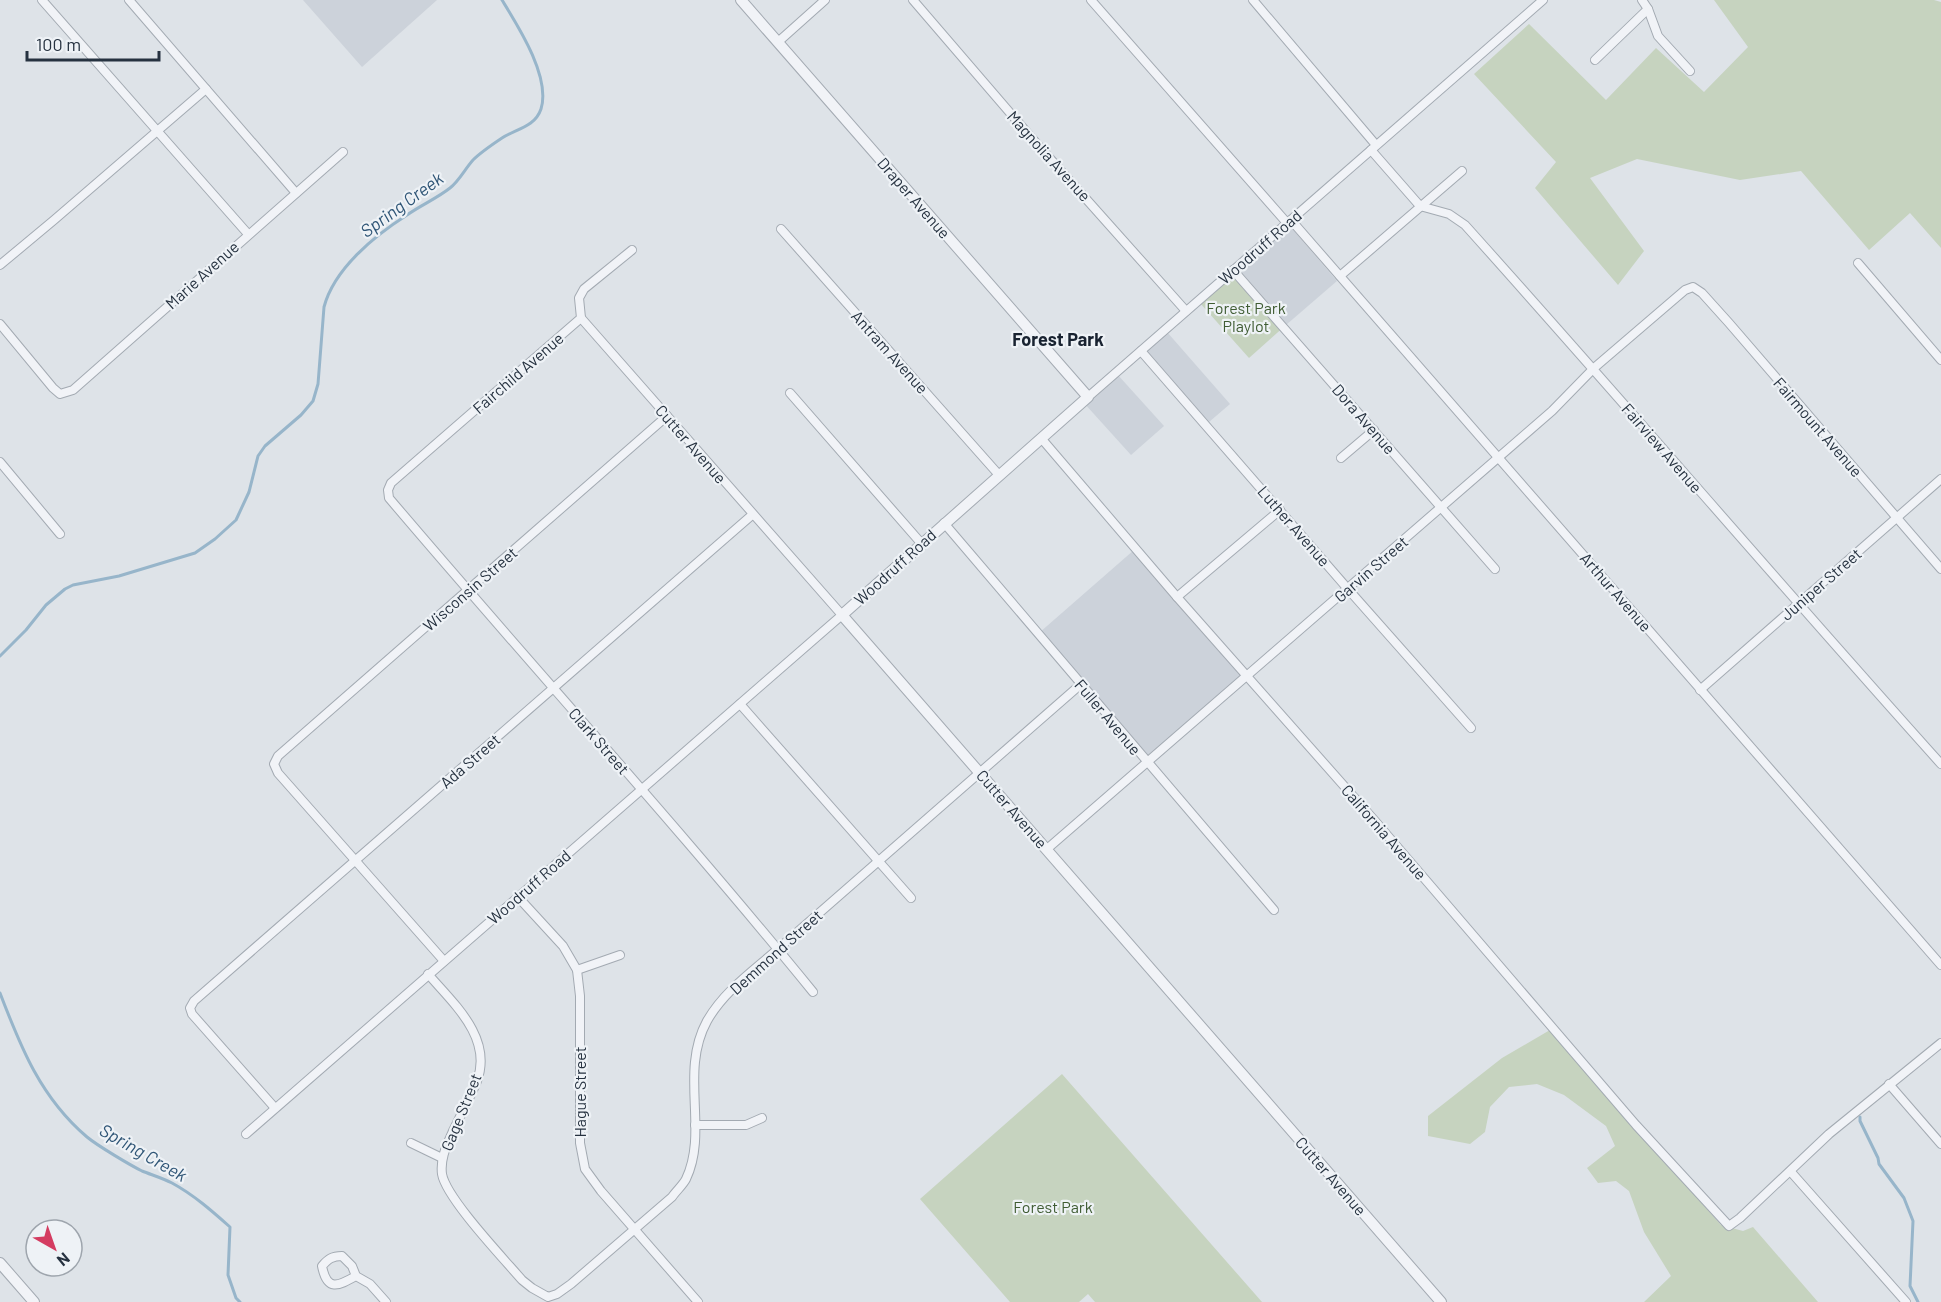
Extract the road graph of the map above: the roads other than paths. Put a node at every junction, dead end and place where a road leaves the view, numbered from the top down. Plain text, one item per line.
1 (42, 0) edge
2 (129, 0) edge
3 (741, 0) edge
4 (825, 0) edge
5 (913, 0) edge
6 (1091, 0) edge
7 (1253, 0) edge
8 (1543, 0) edge
9 (1642, 0) edge
10 (1648, 9) junction
11 (778, 42) junction
12 (1595, 60) dead end
13 (1690, 71) dead end
14 (206, 89) junction
15 (158, 131) junction
16 (1374, 147) junction
17 (342, 152) dead end
18 (1462, 171) dead end
19 (296, 193) junction
20 (1420, 206) junction
21 (1289, 221) junction
22 (781, 229) dead end
23 (248, 234) junction
24 (632, 250) dead end
25 (1858, 263) dead end
26 (0, 265) edge
27 (1233, 270) junction
28 (1340, 276) junction
29 (1693, 287) joint
30 (1186, 311) junction
31 (581, 318) junction
32 (0, 324) edge
33 (1142, 351) junction
34 (1941, 360) edge
35 (1593, 368) junction
36 (790, 393) dead end
37 (1088, 396) junction
38 (667, 416) junction
39 (1374, 430) junction
40 (1041, 438) junction
41 (1499, 457) junction
42 (1341, 458) dead end
43 (0, 462) edge
44 (999, 475) junction
45 (1941, 479) edge
46 (388, 490) joint
47 (1441, 508) junction
48 (1280, 510) junction
49 (752, 515) junction
50 (1897, 518) junction
51 (944, 523) junction
52 (60, 534) dead end
53 (921, 543) junction
54 (1941, 569) edge
55 (1495, 570) dead end
56 (1348, 589) junction
57 (468, 591) junction
58 (1177, 597) junction
59 (1797, 604) junction
60 (842, 615) junction
61 (1247, 676) junction
62 (1080, 685) junction
63 (553, 688) junction
64 (1700, 690) junction
65 (740, 704) junction
66 (1471, 728) dead end
67 (1147, 763) junction
68 (1941, 764) edge
69 (979, 772) junction
70 (642, 789) junction
71 (1047, 849) junction
72 (355, 861) junction
73 (879, 861) junction
74 (518, 897) junction
75 (911, 898) dead end
76 (1274, 910) dead end
77 (778, 949) junction
78 (620, 955) dead end
79 (444, 961) junction
80 (1941, 965) edge
81 (577, 970) junction
82 (428, 974) junction
83 (813, 992) dead end
84 (1941, 1043) edge
85 (1889, 1084) junction
86 (275, 1108) junction
87 (762, 1118) dead end
88 (695, 1125) junction
89 (246, 1134) dead end
90 (411, 1143) dead end
91 (1941, 1144) edge
92 (442, 1158) junction
93 (1791, 1172) junction
94 (635, 1230) junction
95 (0, 1263) edge
96 (356, 1276) dead end
97 (548, 1297) joint
98 (34, 1302) edge
99 (386, 1302) edge
100 (698, 1302) edge
101 (1441, 1302) edge
102 (1906, 1302) edge

1 - 15 street
2 - 14 street
3 - 11 street, Draper Avenue
4 - 11 street
5 - 30 street, Magnolia Avenue
6 - 21 street, Arthur Avenue
7 - 16 street
8 - 16 street, Woodruff Road
9 - 10 street
10 - 12 street
10 - 13 street
11 - 37 street, Draper Avenue
14 - 15 street
14 - 19 street
15 - 23 street
15 - 26 street
16 - 20 street
16 - 21 street, Woodruff Road
17 - 19 street, Marie Avenue
18 - 20 street
19 - 23 street, Marie Avenue
20 - 28 street
20 - 35 street, Fairview Avenue
21 - 27 street, Woodruff Road
21 - 28 street, Arthur Avenue
22 - 44 street, Antram Avenue
23 - 32 street, Marie Avenue
24 - 31 street
25 - 34 street
27 - 30 street, Woodruff Road
27 - 39 street, Dora Avenue
28 - 41 street, Arthur Avenue
29 - 35 street, Garvin Street
29 - 50 street, Fairmount Avenue
30 - 33 street, Woodruff Road
31 - 38 street, Cutter Avenue
31 - 46 street, Fairchild Avenue
33 - 37 street, Woodruff Road
33 - 48 street, Luther Avenue
35 - 41 street, Garvin Street
35 - 59 street, Fairview Avenue
36 - 53 street
37 - 40 street, Woodruff Road
38 - 49 street, Cutter Avenue
38 - 57 street, Wisconsin Street
39 - 42 street
39 - 47 street, Dora Avenue
40 - 44 street, Woodruff Road
40 - 58 street, California Avenue
41 - 47 street, Garvin Street
41 - 64 street, Arthur Avenue
43 - 52 street
44 - 51 street, Woodruff Road
45 - 50 street, Juniper Street
46 - 57 street, Clark Street
47 - 55 street, Dora Avenue
47 - 56 street, Garvin Street
48 - 56 street, Luther Avenue
48 - 58 street
49 - 60 street, Cutter Avenue
49 - 63 street, Ada Street
50 - 54 street, Fairmount Avenue
50 - 59 street, Juniper Street
51 - 53 street, Woodruff Road
51 - 62 street, Fuller Avenue
53 - 60 street, Woodruff Road
56 - 61 street, Garvin Street
56 - 66 street, Luther Avenue
57 - 63 street, Clark Street
57 - 72 street, Wisconsin Street
58 - 61 street, California Avenue
59 - 64 street, Juniper Street
59 - 68 street, Fairview Avenue
60 - 65 street, Woodruff Road
60 - 69 street, Cutter Avenue
61 - 67 street, Garvin Street
61 - 93 street, California Avenue
62 - 67 street, Fuller Avenue
62 - 69 street, Demmond Street
63 - 70 street, Clark Street
63 - 72 street, Ada Street
64 - 80 street, Arthur Avenue
65 - 70 street, Woodruff Road
65 - 73 street
67 - 71 street, Garvin Street
67 - 76 street, Fuller Avenue
69 - 71 street, Cutter Avenue
69 - 73 street, Demmond Street
70 - 74 street, Woodruff Road
70 - 77 street, Clark Street
71 - 101 street, Cutter Avenue
72 - 79 street
72 - 86 street, Ada Street
73 - 75 street
73 - 77 street, Demmond Street
74 - 79 street, Woodruff Road
74 - 81 street, Hague Street
77 - 83 street, Clark Street
77 - 88 street, Demmond Street
78 - 81 street
79 - 82 street, Woodruff Road
81 - 94 street, Hague Street
82 - 86 street, Woodruff Road
82 - 92 street, Gage Street
84 - 85 street
85 - 91 street
85 - 93 street
86 - 89 street, Woodruff Road
87 - 88 street
88 - 94 street, Demmond Street
90 - 92 street
92 - 97 street, Gage Street
93 - 102 street
94 - 97 street, Demmond Street
94 - 100 street, Hague Street
95 - 98 street
96 - 99 street

